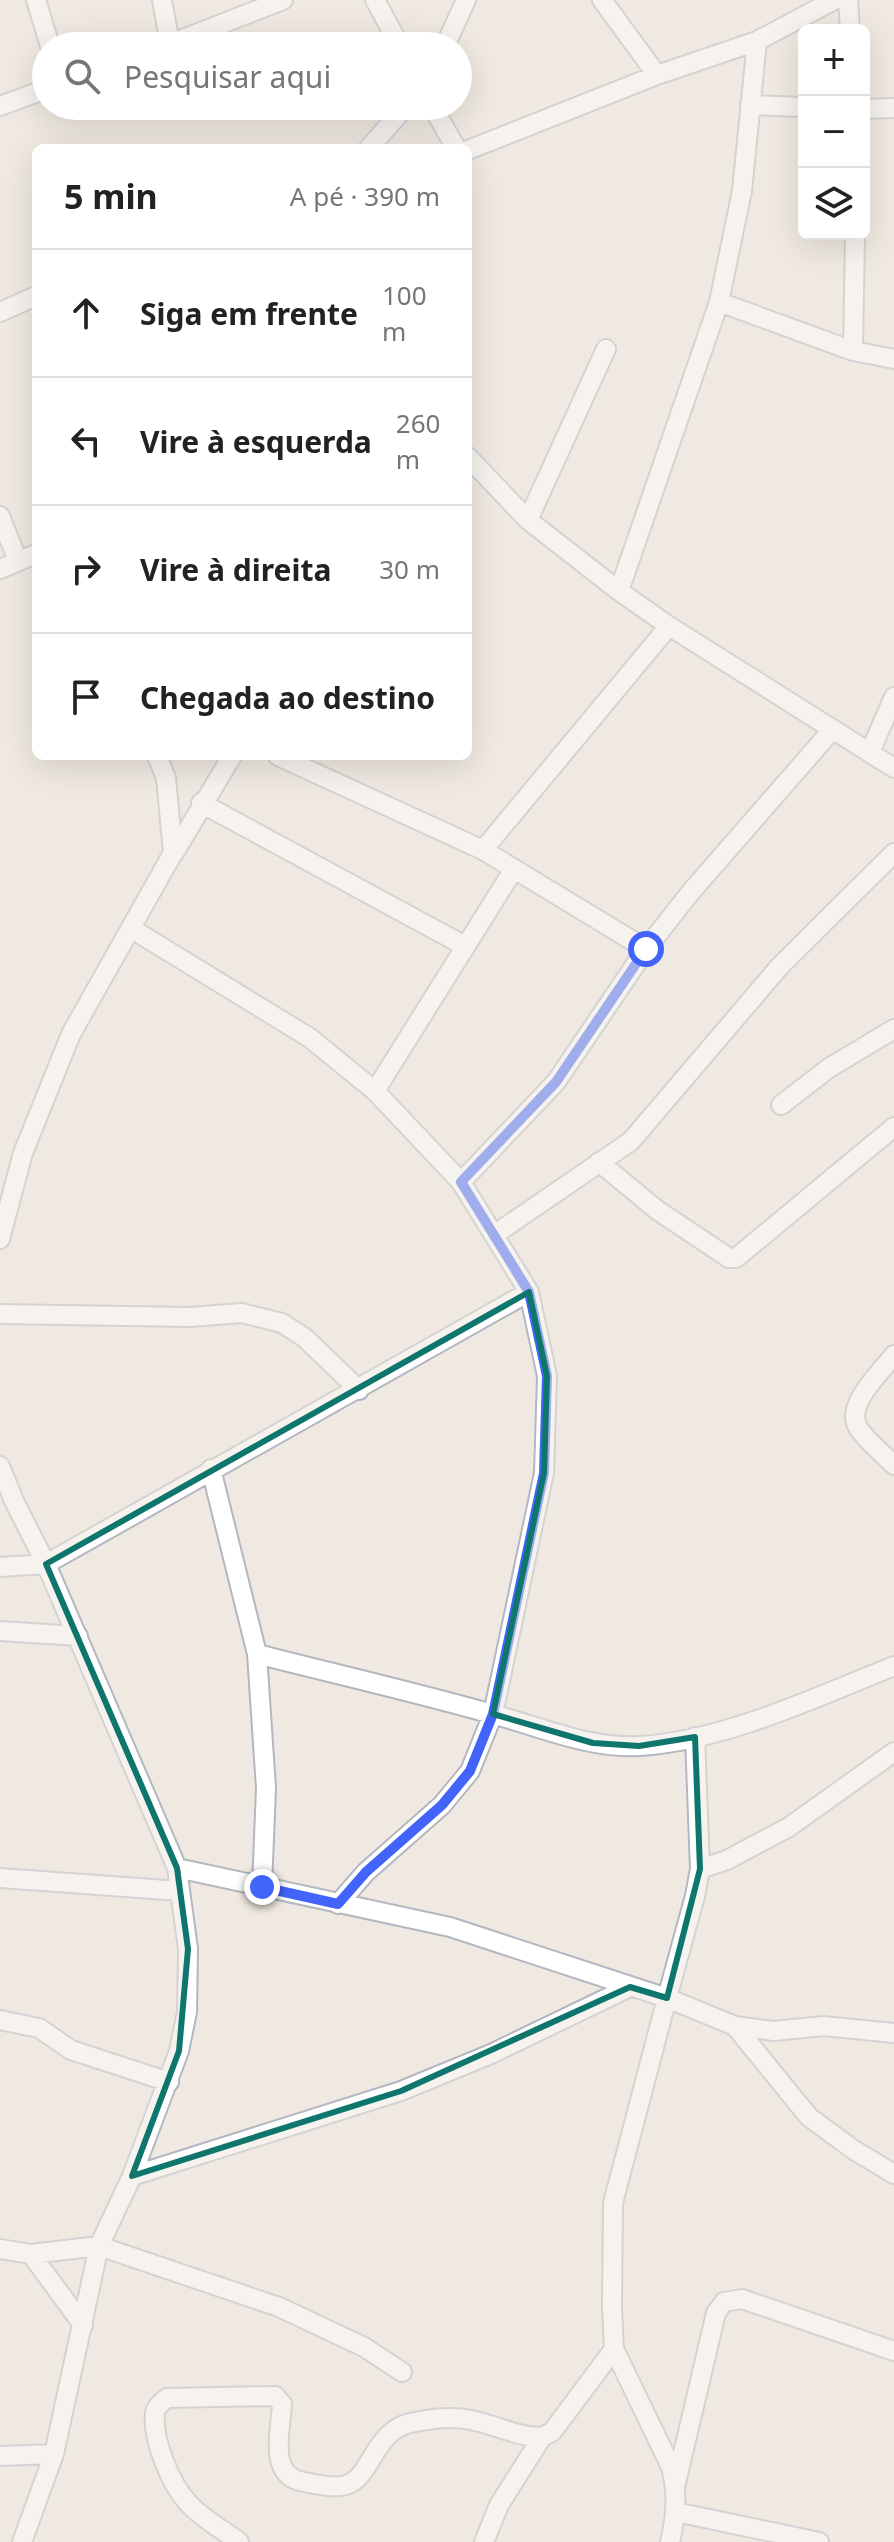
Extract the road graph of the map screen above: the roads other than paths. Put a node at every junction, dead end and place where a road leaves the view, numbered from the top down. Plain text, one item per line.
1 (36, 0) edge
2 (162, 0) edge
3 (283, 0) edge
4 (375, 0) edge
5 (466, 0) edge
6 (602, 0) edge
7 (834, 0) edge
8 (848, 0) edge
9 (850, 24) edge
10 (46, 32) edge
11 (166, 32) edge
12 (201, 32) edge
13 (392, 32) edge
14 (451, 32) edge
15 (757, 41) junction
16 (657, 75) junction
17 (32, 94) edge
18 (750, 105) junction
19 (0, 106) edge
20 (798, 107) edge
21 (894, 108) edge
22 (870, 109) edge
23 (394, 120) edge
24 (440, 120) edge
25 (373, 144) edge
26 (454, 144) edge
27 (472, 148) edge
28 (855, 240) edge
29 (32, 298) edge
30 (719, 302) junction
31 (0, 312) edge
32 (606, 349) dead end
33 (853, 351) junction
34 (894, 359) edge
35 (472, 461) edge
36 (0, 516) edge
37 (528, 520) junction
38 (32, 556) edge
39 (18, 561) junction
40 (0, 569) edge
41 (619, 591) junction
42 (669, 626) junction
43 (894, 697) edge
44 (832, 730) junction
45 (870, 752) junction
46 (159, 760) edge
47 (229, 760) edge
48 (287, 760) edge
49 (894, 768) edge
50 (201, 803) junction
51 (483, 850) junction
52 (173, 853) junction
53 (894, 853) edge
54 (514, 869) junction
55 (132, 929) junction
56 (465, 946) junction
57 (646, 949) junction
58 (894, 1029) edge
59 (375, 1091) junction
60 (781, 1105) dead end
61 (894, 1127) edge
62 (599, 1162) junction
63 (461, 1182) junction
64 (494, 1235) junction
65 (0, 1239) edge
66 (529, 1292) junction
67 (0, 1314) edge
68 (894, 1355) edge
69 (359, 1390) junction
70 (894, 1465) edge
71 (0, 1466) edge
72 (211, 1469) junction
73 (46, 1564) junction
74 (0, 1567) edge
75 (0, 1631) edge
76 (78, 1636) junction
77 (257, 1654) junction
78 (894, 1666) edge
79 (493, 1714) junction
80 (695, 1737) junction
81 (894, 1752) edge
82 (177, 1868) junction
83 (700, 1869) junction
84 (0, 1878) edge
85 (262, 1887) junction
86 (180, 1891) junction
87 (338, 1904) junction
88 (630, 1987) junction
89 (667, 1998) junction
90 (0, 2020) edge
91 (735, 2026) junction
92 (894, 2033) edge
93 (169, 2082) junction
94 (894, 2174) edge
95 (132, 2176) junction
96 (99, 2246) junction
97 (0, 2249) edge
98 (31, 2254) junction
99 (83, 2325) junction
100 (614, 2349) junction
101 (894, 2351) edge
102 (402, 2372) dead end
103 (542, 2437) junction
104 (54, 2454) junction
105 (0, 2456) edge
106 (676, 2485) junction
107 (676, 2512) junction
108 (22, 2542) edge
109 (239, 2542) edge
110 (484, 2542) edge
111 (670, 2542) edge
112 (819, 2542) edge

1 - 10 street
2 - 11 street
3 - 12 street
4 - 13 street
5 - 14 street
6 - 16 street
7 - 15 street
8 - 9 street
15 - 16 street
15 - 18 street
16 - 27 street
17 - 19 street
18 - 20 street
18 - 30 street
21 - 22 street
23 - 25 street
24 - 26 street
28 - 33 street
29 - 31 street
30 - 33 street
30 - 41 street
32 - 37 street
33 - 34 street
35 - 37 street
36 - 39 street
37 - 41 street
38 - 39 street
39 - 40 street
41 - 42 street
42 - 44 street
42 - 51 street
43 - 45 street
44 - 45 street
44 - 57 street
45 - 49 street
46 - 52 street
47 - 50 street
48 - 51 street
50 - 52 street
50 - 56 street
51 - 54 street
52 - 55 street
53 - 62 street
54 - 56 street
54 - 57 street
55 - 59 street
55 - 65 street
56 - 59 street
57 - 63 street
58 - 60 street
59 - 63 street
61 - 62 street
62 - 64 street
63 - 64 street
64 - 66 street
66 - 69 street
66 - 79 street
67 - 69 street
68 - 70 street
69 - 72 street
71 - 73 street
72 - 73 street
72 - 77 street
73 - 74 street
73 - 76 street
75 - 76 street
76 - 82 street
77 - 79 street
77 - 85 street
78 - 80 street
79 - 80 street
79 - 87 street
80 - 83 street
81 - 83 street
82 - 85 street
82 - 86 street
83 - 89 street
84 - 86 street
85 - 87 street
86 - 93 street
87 - 88 street
88 - 89 street
88 - 95 street
89 - 91 street
89 - 100 street
90 - 93 street
91 - 92 street
91 - 94 street
93 - 95 street
95 - 96 street
96 - 98 street
96 - 99 street
96 - 102 street
97 - 98 street
98 - 99 street
99 - 104 street
100 - 103 street
100 - 106 street
101 - 106 street
103 - 109 street
103 - 110 street
104 - 105 street
104 - 108 street
106 - 107 street
107 - 111 street
107 - 112 street

